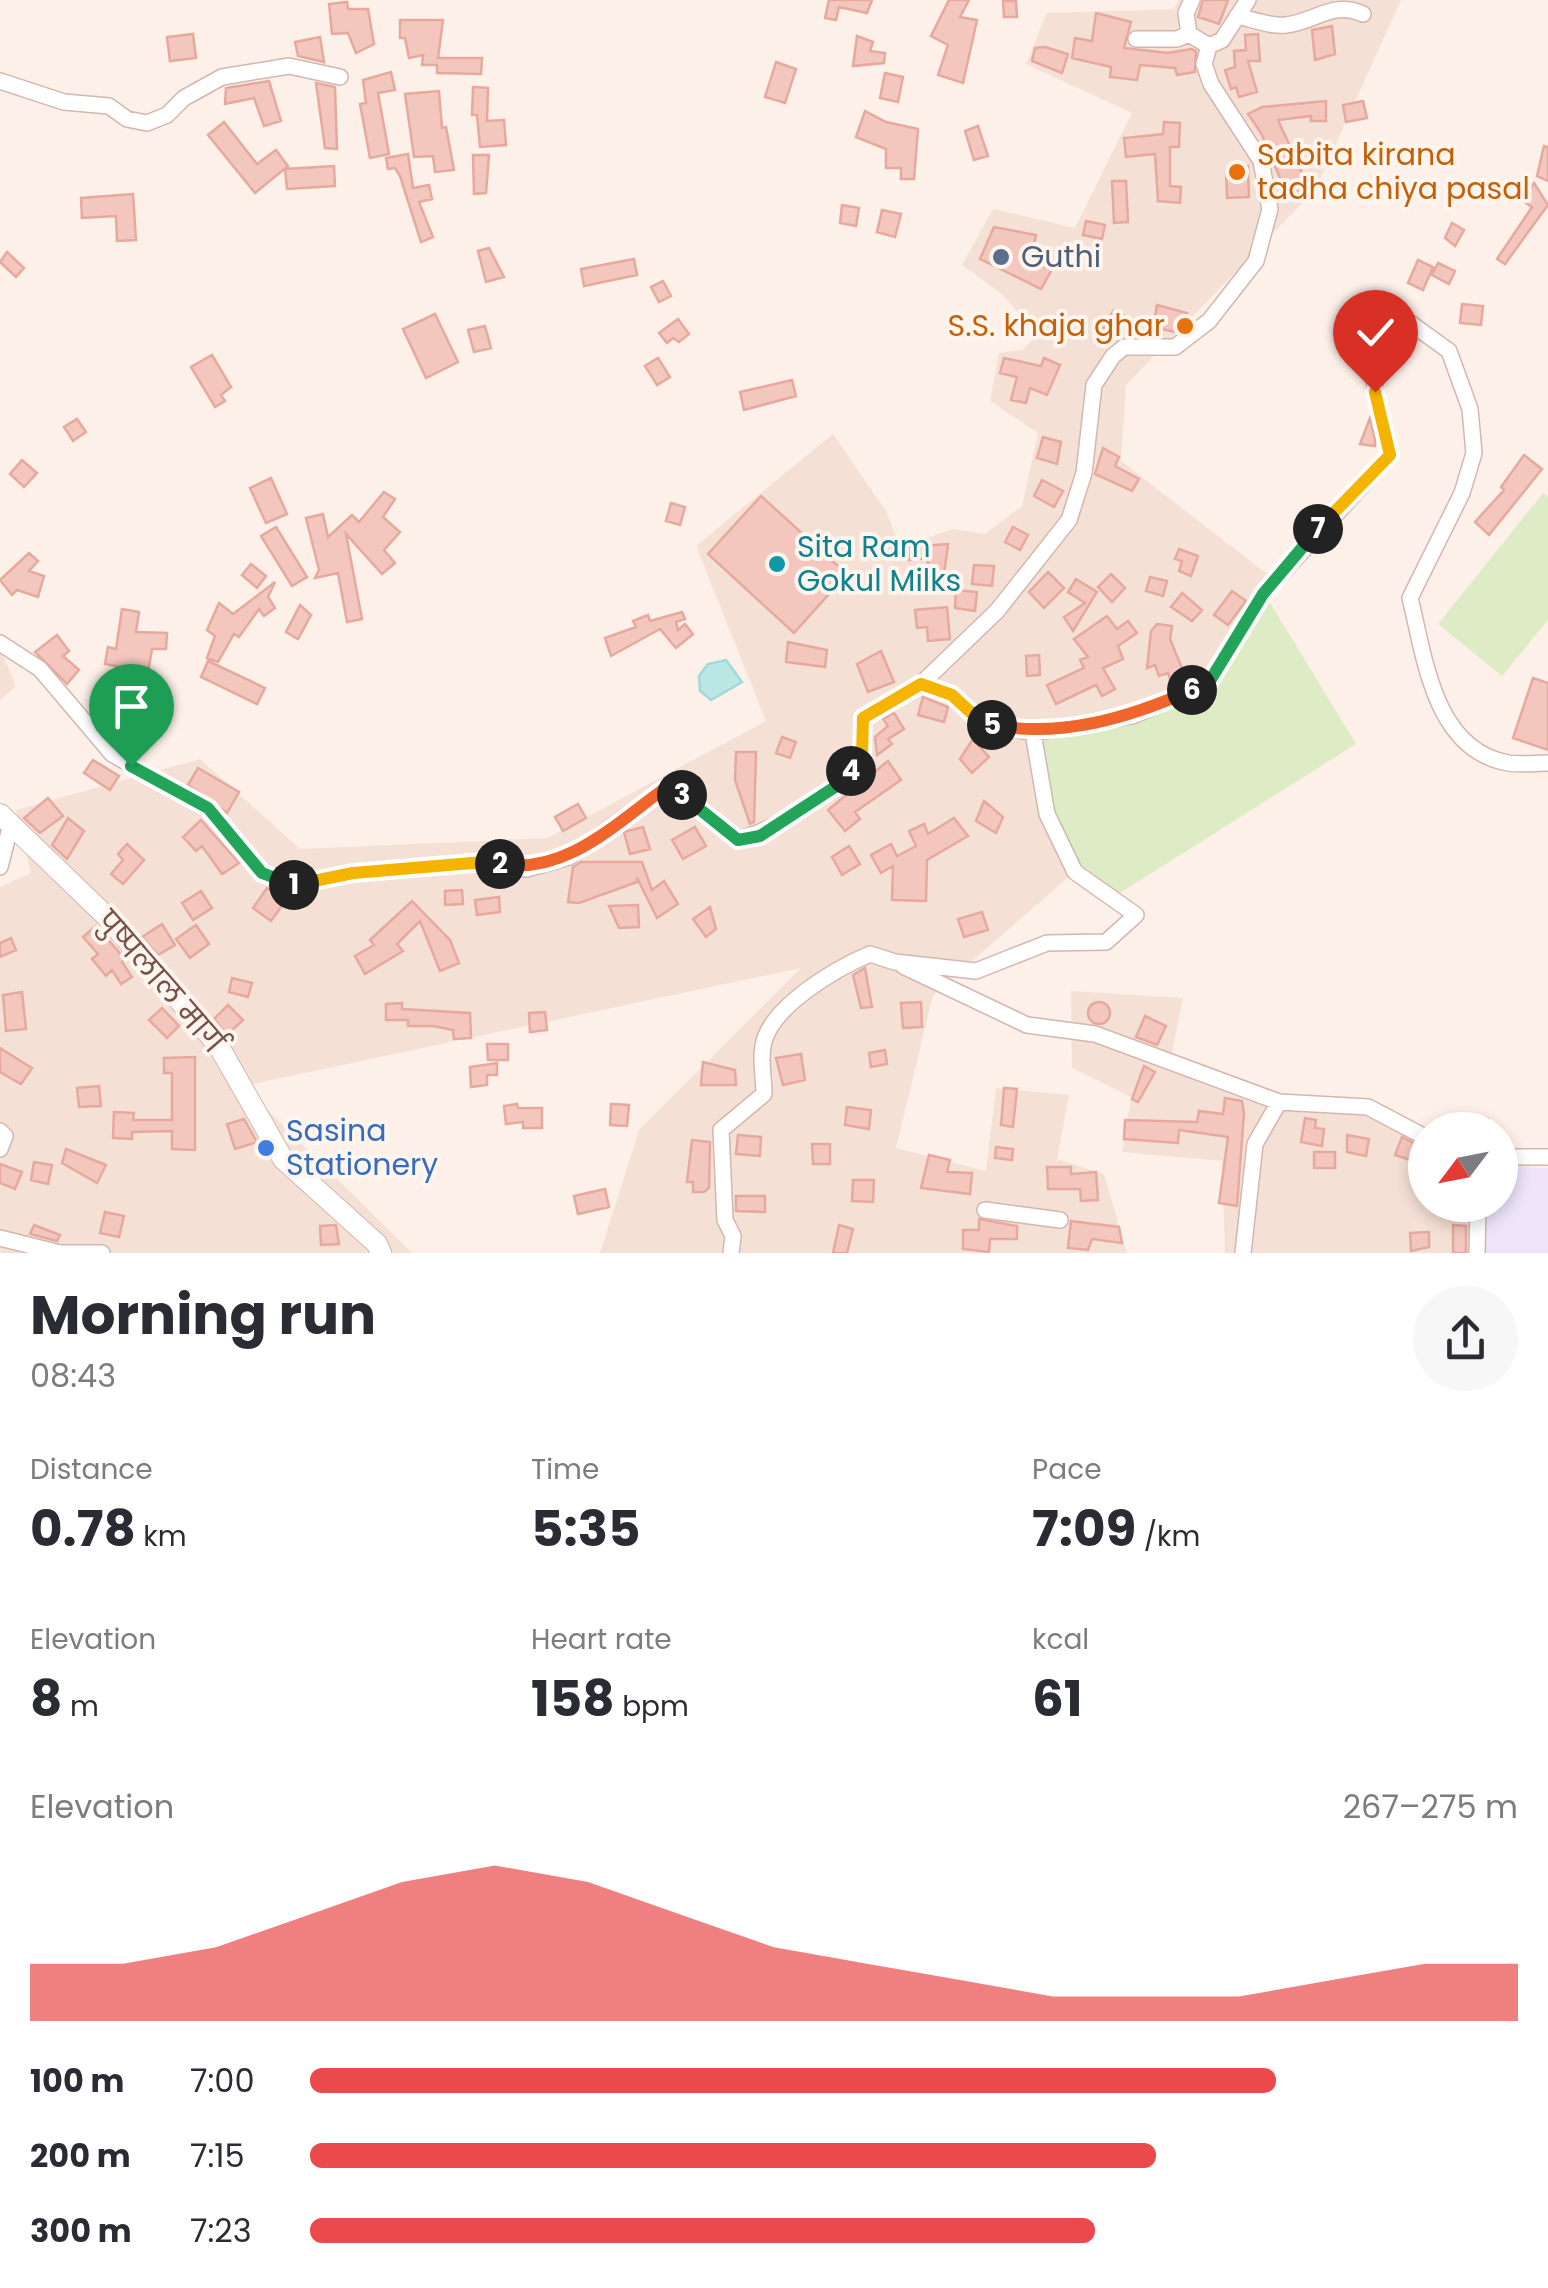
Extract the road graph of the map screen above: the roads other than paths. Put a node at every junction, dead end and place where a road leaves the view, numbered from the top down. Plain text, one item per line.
1 (1192, 0) edge
2 (1248, 0) edge
3 (1363, 14) dead end
4 (1238, 16) junction
5 (1189, 34) junction
6 (1136, 38) dead end
7 (1209, 46) junction
8 (340, 77) dead end
9 (0, 81) edge
10 (0, 643) edge
11 (921, 684) junction
12 (1033, 733) junction
13 (1548, 763) edge
14 (5, 821) edge
15 (0, 867) edge
16 (895, 962) junction
17 (1279, 1102) junction
18 (1408, 1127) edge
19 (0, 1131) edge
20 (0, 1150) edge
21 (1548, 1157) edge
22 (1518, 1158) edge
23 (985, 1210) dead end
24 (1060, 1220) dead end
25 (1478, 1222) edge
26 (0, 1238) edge
27 (60, 1253) edge
28 (102, 1253) edge
29 (381, 1253) edge
30 (731, 1253) edge
31 (1243, 1253) edge
32 (1477, 1253) edge

1 - 5 street
2 - 4 street
3 - 4 street
4 - 7 street
5 - 6 street
5 - 7 street
7 - 11 street
8 - 9 street
10 - 11 street
11 - 12 street
12 - 13 street
12 - 16 street
14 - 15 street
14 - 29 street, पुष्पलाल मार्ग
16 - 17 street
16 - 30 street
17 - 18 street
17 - 31 street
19 - 20 street
21 - 22 street
23 - 24 street
25 - 32 street
26 - 27 street
27 - 28 street

